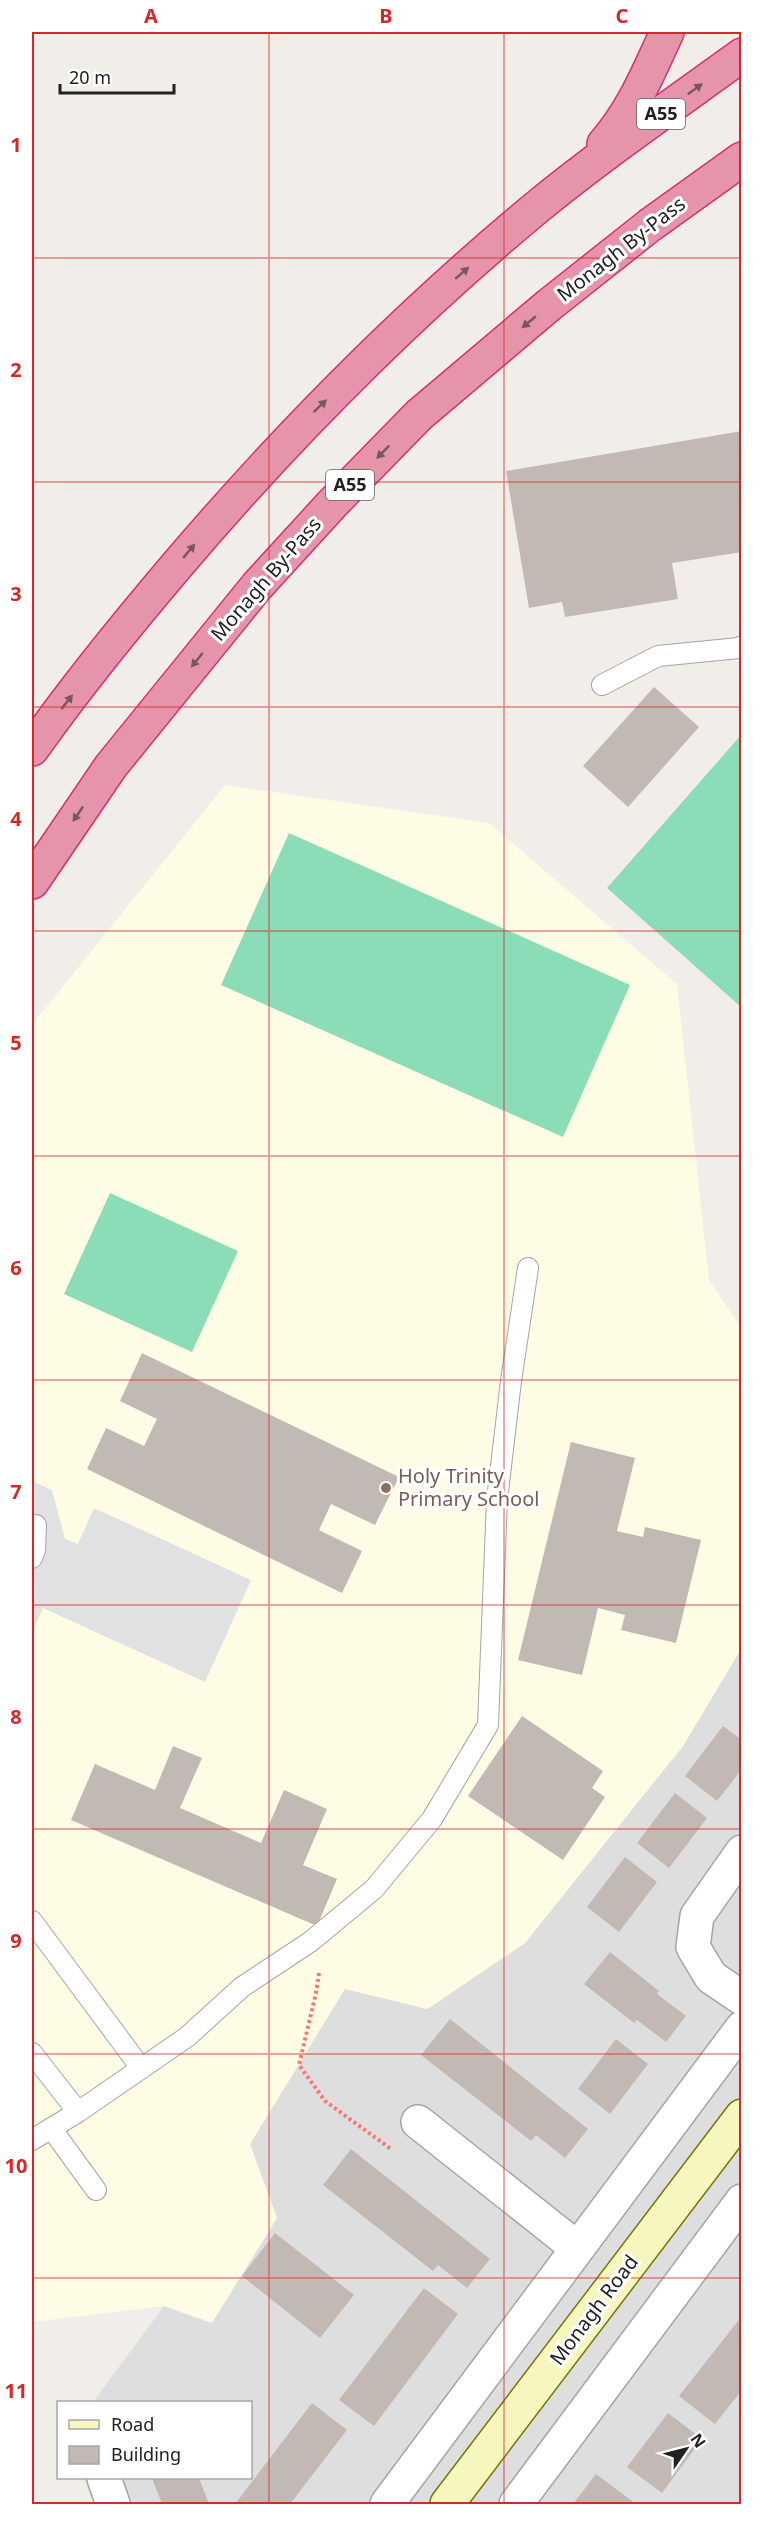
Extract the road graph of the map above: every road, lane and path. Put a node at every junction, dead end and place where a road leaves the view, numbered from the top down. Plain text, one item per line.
1 (667, 32) edge
2 (741, 55) edge
3 (741, 159) edge
4 (580, 173) junction
5 (741, 646) edge
6 (602, 685) dead end
7 (32, 749) edge
8 (32, 882) edge
9 (528, 1268) dead end
10 (36, 1525) dead end
11 (32, 1558) edge
12 (741, 1852) edge
13 (32, 1921) edge
14 (302, 1948) junction
15 (741, 1998) edge
16 (741, 2028) edge
17 (32, 2053) edge
18 (141, 2068) junction
19 (78, 2112) junction
20 (741, 2116) edge
21 (418, 2122) joint
22 (51, 2128) junction
23 (32, 2140) edge
24 (96, 2190) dead end
25 (741, 2200) edge
26 (577, 2248) junction
27 (104, 2479) edge
28 (113, 2505) edge
29 (387, 2505) edge
30 (447, 2505) edge
31 (516, 2505) edge

1 - 4 highway
4 -> 2 highway, A55
3 -> 8 highway, Monagh By-Pass / A55
7 -> 4 highway, A55
5 - 6 lane
9 - 14 lane
10 - 11 lane
12 - 15 street
13 - 18 lane
14 - 18 lane
14 - 21 path
16 - 26 street
17 - 19 lane
18 - 19 lane
19 - 22 lane
20 - 30 street, Monagh Road
21 - 26 street
22 - 23 lane
22 - 24 lane
25 - 31 street
26 - 29 street
27 - 28 street

